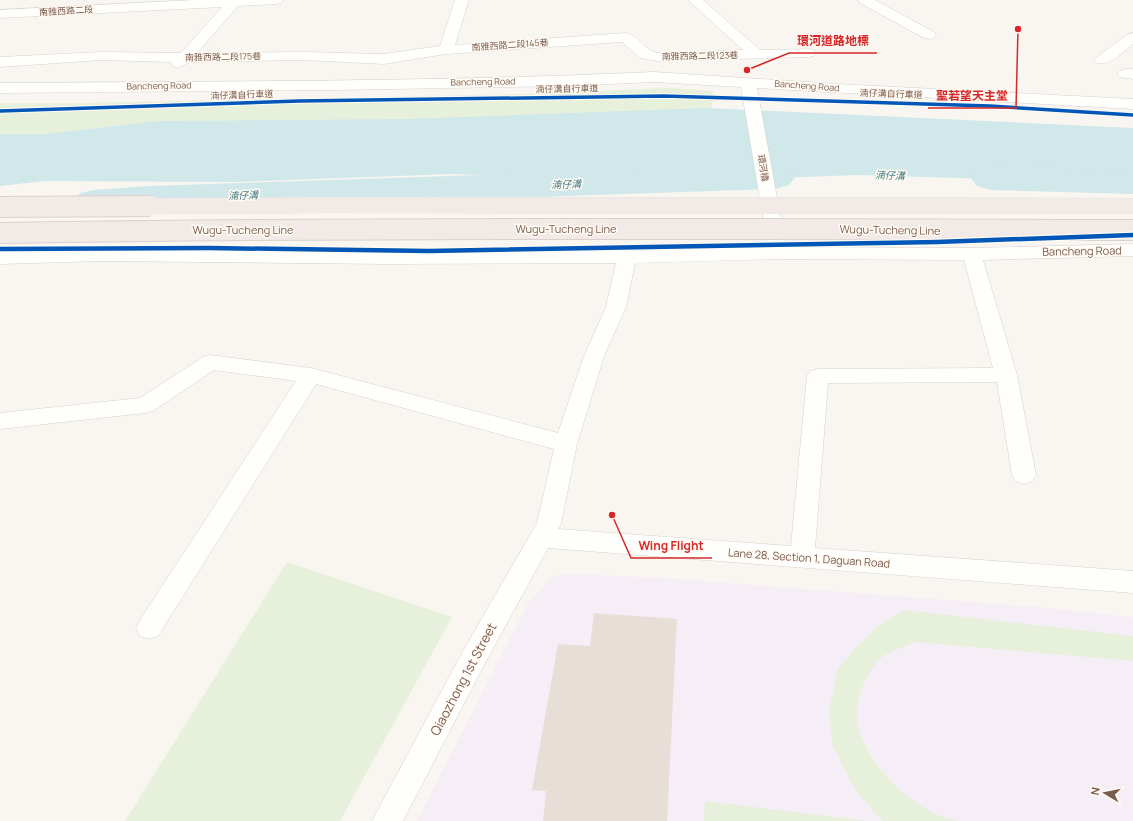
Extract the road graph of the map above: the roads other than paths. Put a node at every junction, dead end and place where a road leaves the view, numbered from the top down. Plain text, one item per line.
1 (276, 0) edge
2 (462, 0) edge
3 (695, 0) edge
4 (865, 0) edge
5 (234, 2) junction
6 (0, 14) edge
7 (929, 35) dead end
8 (626, 37) joint
9 (1133, 37) edge
10 (446, 50) junction
11 (809, 53) dead end
12 (757, 55) junction
13 (185, 58) junction
14 (1102, 60) dead end
15 (0, 62) edge
16 (157, 72) junction
17 (748, 82) junction
18 (336, 84) junction
19 (3, 88) edge
20 (1133, 104) edge
21 (1133, 206) edge
22 (0, 207) edge
23 (1133, 230) edge
24 (0, 233) edge
25 (1133, 250) edge
26 (778, 253) junction
27 (972, 254) junction
28 (627, 257) junction
29 (0, 258) edge
30 (311, 375) junction
31 (1006, 375) junction
32 (0, 421) edge
33 (566, 444) junction
34 (1024, 475) dead end
35 (540, 538) junction
36 (802, 557) junction
37 (1133, 582) edge
38 (148, 628) dead end
39 (386, 821) edge

1 - 5 street, 南雅西路二段
2 - 10 street
3 - 12 street, 南雅西路二段123巷
4 - 7 street
5 - 6 street, 南雅西路二段
5 - 13 street
8 - 10 street, 南雅西路二段145巷
8 - 12 street, 南雅西路二段123巷
9 - 14 street
10 - 13 street, 南雅西路二段175巷
11 - 12 street, 南雅西路二段123巷
13 - 15 street, 南雅西路二段175巷
13 - 16 street
16 - 18 street
16 - 19 street
17 - 18 street, Bancheng Road
17 - 20 street, Bancheng Road
17 - 26 street, 環河橋, bridge
18 - 19 street, Bancheng Road
21 - 22 highway, bridge
23 - 24 highway, Wugu-Tucheng Line, bridge
25 - 27 street, Bancheng Road
26 - 27 street, Bancheng Road
26 - 28 street, Bancheng Road
27 - 31 street
28 - 29 street, Bancheng Road
28 - 33 street
30 - 32 street
30 - 33 street
30 - 38 street
31 - 34 street
31 - 36 street
33 - 35 street
35 - 36 street, Lane 28, Section 1, Daguan Road
35 - 39 street, Qiaozhong 1st Street
36 - 37 street, Lane 28, Section 1, Daguan Road

